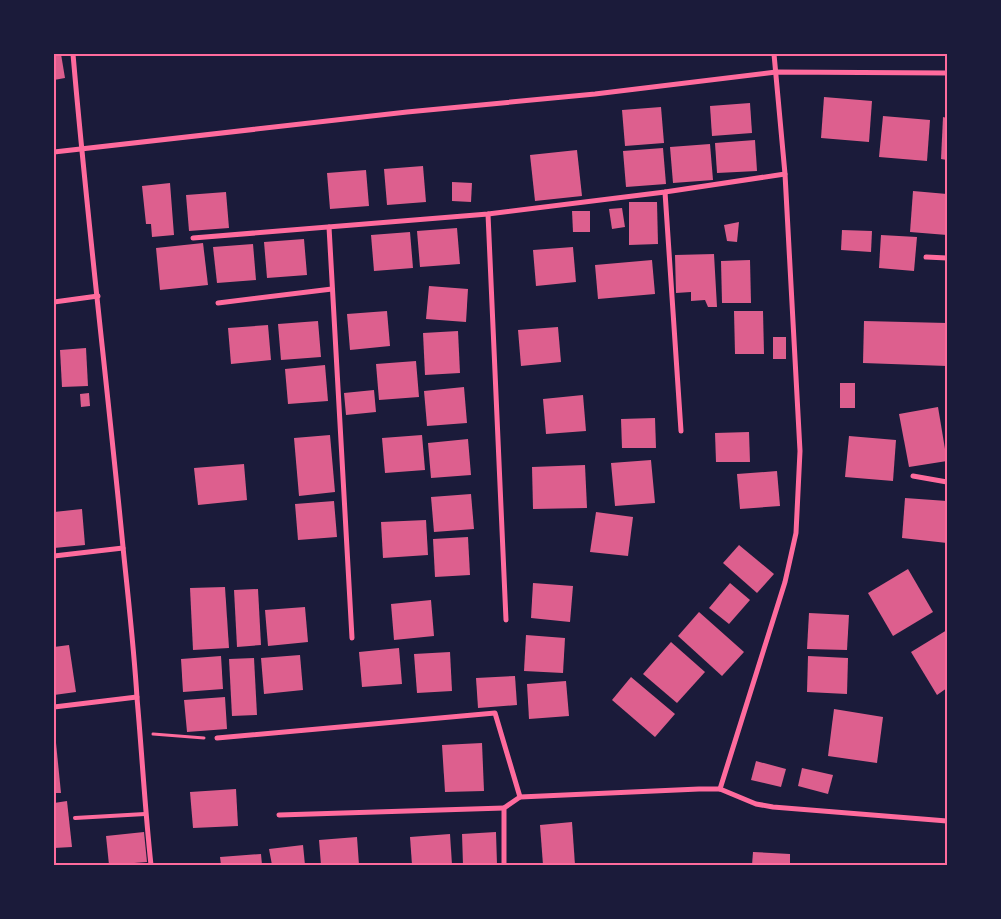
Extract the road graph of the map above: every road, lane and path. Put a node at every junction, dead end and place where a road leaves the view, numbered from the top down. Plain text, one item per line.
1 (73, 54) edge
2 (774, 54) edge
3 (776, 72) junction
4 (947, 72) edge
5 (81, 149) junction
6 (54, 152) edge
7 (785, 174) junction
8 (665, 192) junction
9 (488, 214) junction
10 (329, 227) junction
11 (194, 238) dead end
12 (926, 257) dead end
13 (947, 258) edge
14 (332, 289) junction
15 (98, 296) junction
16 (54, 302) edge
17 (218, 303) dead end
18 (681, 431) dead end
19 (913, 476) dead end
20 (947, 482) edge
21 (123, 548) junction
22 (54, 556) edge
23 (506, 620) dead end
24 (352, 638) dead end
25 (137, 697) junction
26 (54, 707) edge
27 (140, 733) junction
28 (217, 738) joint
29 (720, 789) junction
30 (520, 797) junction
31 (504, 808) junction
32 (145, 814) junction
33 (279, 815) dead end
34 (75, 818) dead end
35 (947, 821) edge
36 (151, 865) edge
37 (504, 865) edge

1 - 5 street
2 - 3 street
3 - 4 street
3 - 5 street
3 - 7 street
5 - 6 street
5 - 15 street
7 - 8 street
7 - 29 street
8 - 9 street
8 - 18 street
9 - 10 street
9 - 23 street
10 - 11 street
10 - 14 street
12 - 13 street
14 - 17 street
14 - 24 street
15 - 16 street
15 - 21 street
19 - 20 street
21 - 22 street
21 - 25 street
25 - 26 street
25 - 27 street
27 - 28 path
27 - 32 street
28 - 30 street
29 - 30 street
29 - 35 street
30 - 31 street
31 - 33 street
31 - 37 street
32 - 34 lane
32 - 36 street

